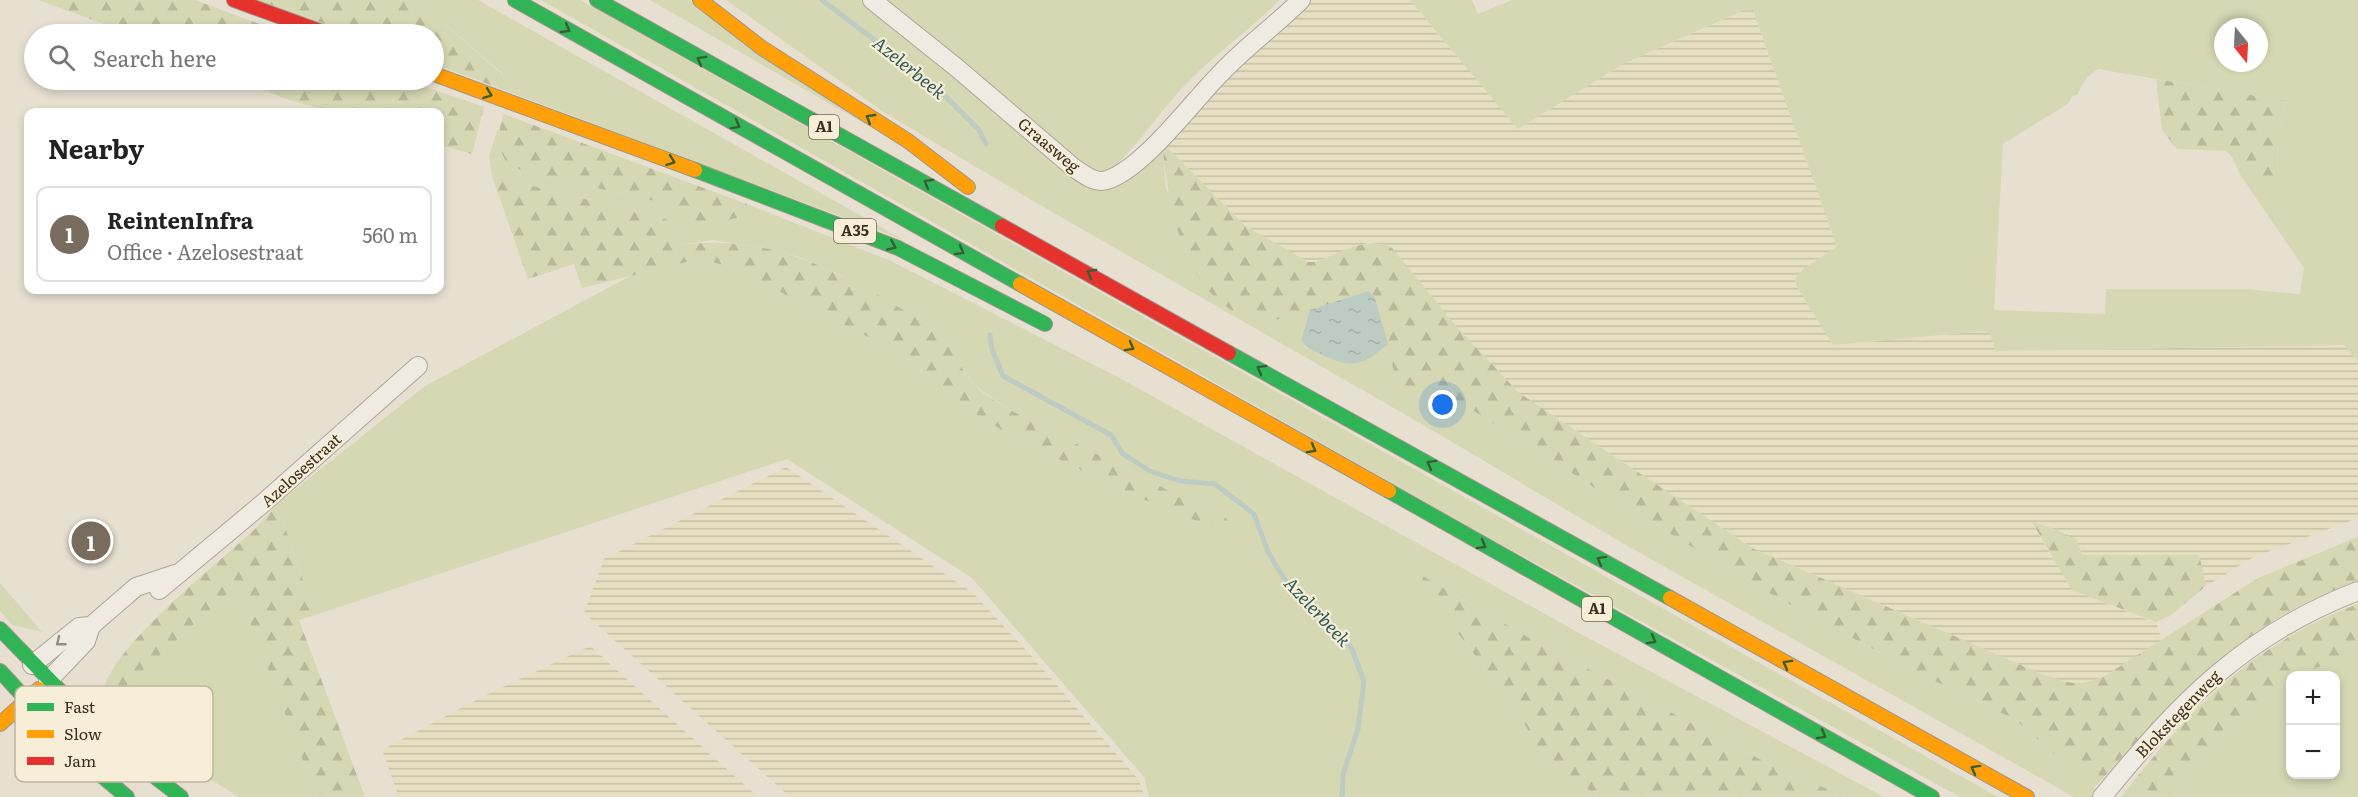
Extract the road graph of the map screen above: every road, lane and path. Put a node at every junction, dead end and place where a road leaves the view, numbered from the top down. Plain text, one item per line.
1 (234, 0) edge
2 (515, 0) edge
3 (597, 0) edge
4 (700, 0) edge
5 (872, 0) edge
6 (1301, 0) edge
7 (300, 24) edge
8 (444, 78) edge
9 (1053, 252) junction
10 (1061, 333) dead end
11 (418, 366) dead end
12 (1209, 407) dead end
13 (1261, 421) junction
14 (182, 572) junction
15 (159, 590) dead end
16 (2358, 591) edge
17 (91, 626) junction
18 (0, 629) edge
19 (32, 665) junction
20 (0, 671) edge
21 (48, 681) junction
22 (5, 686) edge
23 (42, 686) edge
24 (53, 686) edge
25 (15, 710) edge
26 (0, 724) edge
27 (109, 782) edge
28 (160, 782) edge
29 (127, 797) edge
30 (181, 797) edge
31 (1932, 797) edge
32 (2027, 797) edge
33 (2102, 797) edge

1 - 7 main road
2 -> 13 main road, A1
9 -> 3 main road, A1
9 -> 4 main road
5 - 6 street, Graasweg
8 -> 10 main road, A35
32 -> 9 main road, A1
11 - 14 street, Azelosestraat
12 - 13 main road
13 -> 31 main road, A1
14 - 15 street, Azelosestraat
14 - 17 street, Azelosestraat
16 - 33 street, Blokstegenweg
17 -> 19 street, Azelosestraat
17 - 21 street, Azelosestraat
18 - 19 main road
19 - 21 main road
19 - 22 main road, Azelosestraat
20 - 22 main road
21 - 23 main road, Azelosestraat
21 - 24 main road
25 - 26 main road, Azelosestraat
27 - 29 main road
28 - 30 main road

